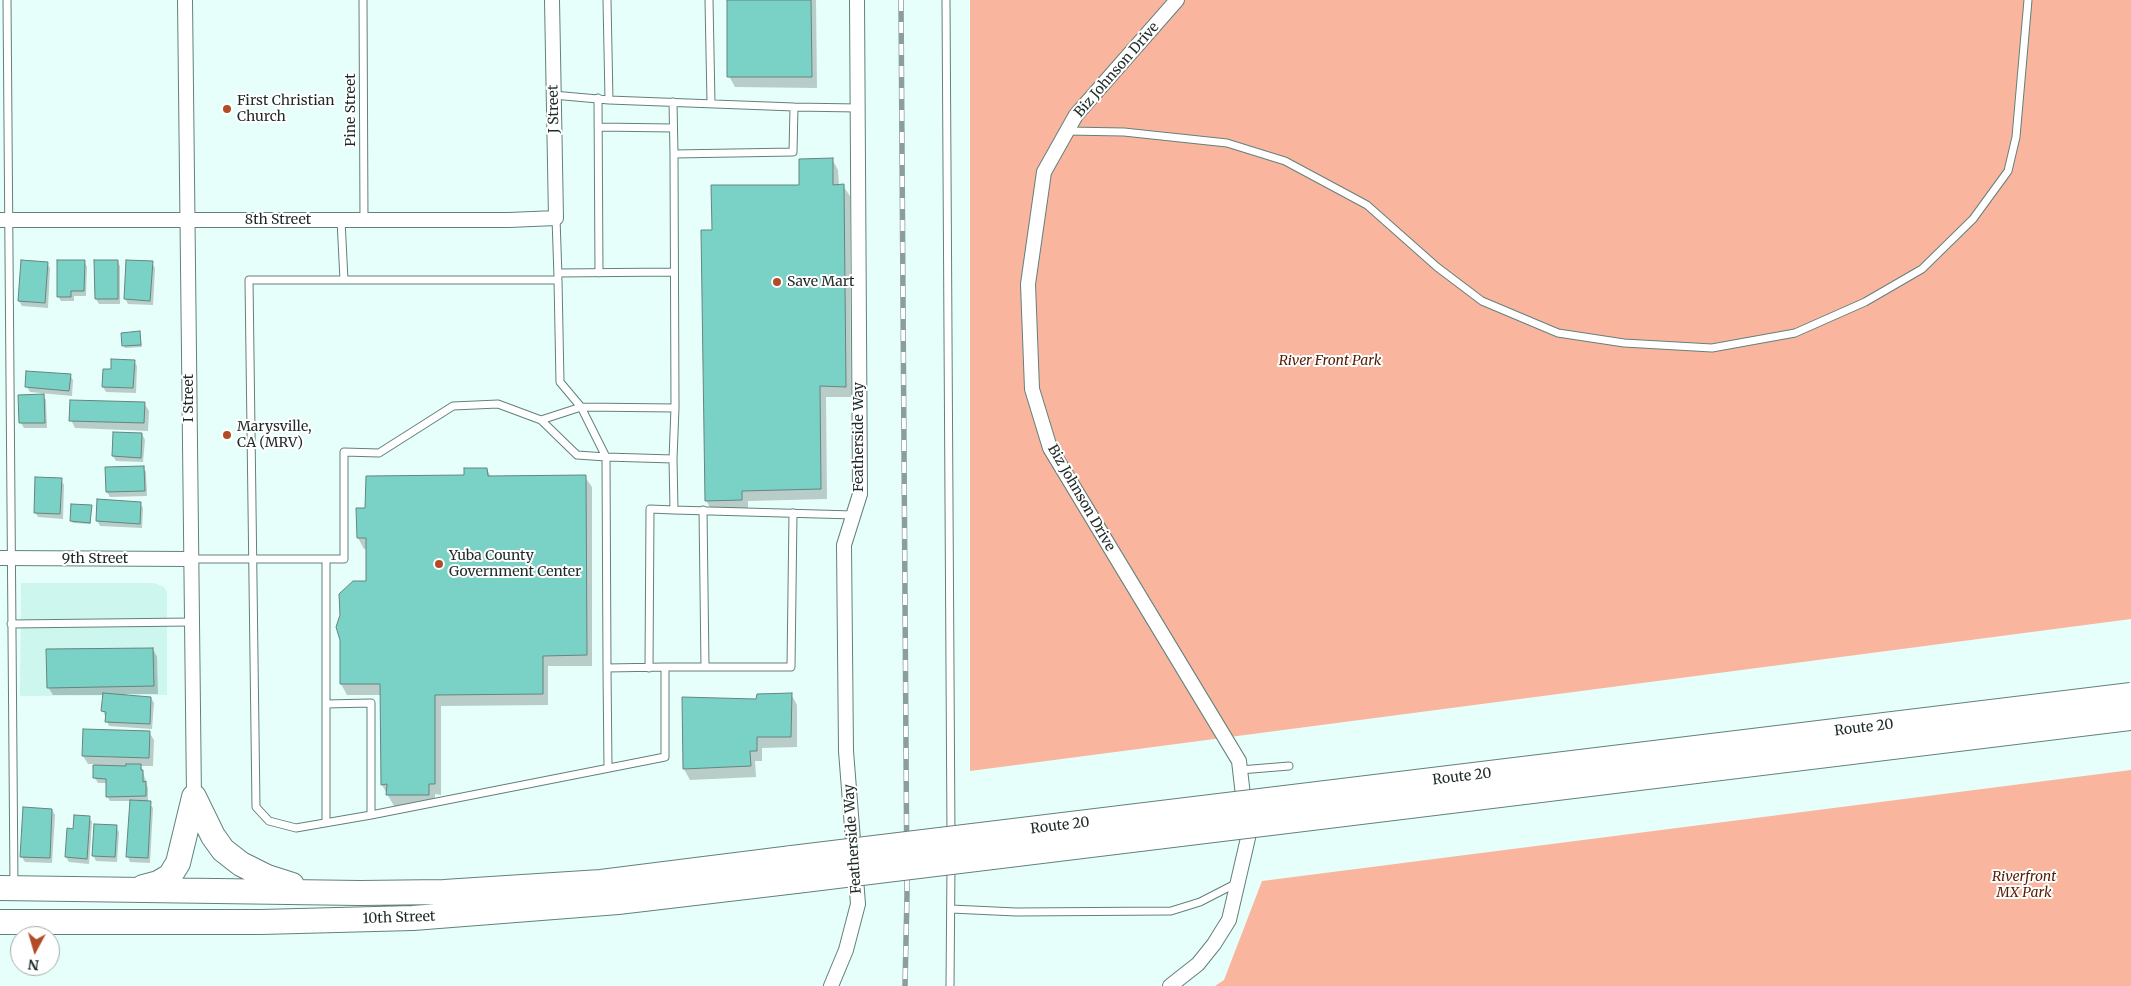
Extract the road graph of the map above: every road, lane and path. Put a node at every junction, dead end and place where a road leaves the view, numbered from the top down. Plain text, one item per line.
1 (7, 0) edge
2 (185, 0) edge
3 (363, 0) edge
4 (552, 0) edge
5 (608, 0) edge
6 (709, 0) edge
7 (857, 0) edge
8 (946, 0) edge
9 (1177, 0) edge
10 (2028, 0) edge
11 (554, 95) junction
12 (598, 98) junction
13 (610, 100) junction
14 (673, 102) junction
15 (711, 103) junction
16 (794, 108) junction
17 (858, 108) junction
18 (598, 127) junction
19 (673, 128) junction
20 (1067, 131) junction
21 (674, 154) junction
22 (556, 218) junction
23 (4, 220) edge
24 (188, 220) junction
25 (341, 220) junction
26 (364, 220) junction
27 (674, 272) junction
28 (599, 273) junction
29 (558, 276) junction
30 (344, 280) junction
31 (581, 408) junction
32 (675, 408) junction
33 (541, 420) junction
34 (606, 457) junction
35 (673, 459) junction
36 (674, 510) junction
37 (703, 510) junction
38 (793, 513) junction
39 (855, 516) junction
40 (5, 558) edge
41 (190, 559) junction
42 (326, 559) junction
43 (253, 560) junction
44 (191, 622) junction
45 (11, 624) junction
46 (665, 667) junction
47 (705, 667) junction
48 (607, 668) junction
49 (649, 668) junction
50 (2131, 695) edge
51 (326, 704) junction
52 (2131, 718) edge
53 (1289, 766) dead end
54 (608, 768) junction
55 (1240, 770) junction
56 (194, 797) junction
57 (372, 815) junction
58 (326, 822) junction
59 (794, 870) junction
60 (1238, 882) junction
61 (7, 888) edge
62 (136, 889) junction
63 (313, 892) junction
64 (951, 909) junction
65 (0, 922) edge
66 (832, 986) edge
67 (950, 986) edge
68 (1170, 986) edge

1 - 23 lane
2 - 24 street, I Street
3 - 26 lane, Pine Street
4 - 11 street, J Street
5 - 13 lane
6 - 15 lane
7 - 17 street, Featherside Way
8 - 64 lane
9 - 20 street, Biz Johnson Drive
10 - 20 lane
11 - 12 lane
11 - 22 street, J Street
12 - 13 lane
12 - 18 lane
13 - 14 lane
14 - 15 lane
14 - 19 lane
15 - 16 lane
16 - 17 lane
16 - 21 lane
17 - 39 street, Featherside Way
18 - 19 lane
18 - 28 lane
19 - 21 lane
20 - 55 street, Biz Johnson Drive
21 - 27 lane
22 - 26 street, 8th Street
22 - 29 lane
23 - 24 street, 8th Street
23 - 40 lane
24 - 25 street, 8th Street
24 - 41 street, I Street
25 - 26 street, 8th Street
25 - 30 lane
27 - 28 lane
27 - 32 lane
28 - 29 lane
29 - 30 lane
29 - 31 lane
30 - 43 lane
31 - 32 lane
31 - 33 lane
31 - 34 lane
32 - 35 lane
33 - 34 lane
33 - 42 lane
34 - 35 lane
34 - 48 lane
35 - 36 lane
36 - 37 lane
36 - 49 lane
37 - 38 lane
37 - 47 lane
38 - 39 lane
38 - 47 lane
39 - 66 street, Featherside Way
40 - 41 street, 9th Street
40 - 45 lane
41 - 43 lane
41 - 44 street, I Street
42 - 43 lane
42 - 51 lane
43 - 58 lane
44 - 45 lane
44 - 56 street, I Street
45 - 61 lane
46 - 47 lane
46 - 49 lane
46 - 54 lane
48 - 49 lane
48 - 54 lane
50 - 59 highway, Route 20, bridge
51 - 57 lane
51 - 58 lane
52 - 59 highway, Route 20, bridge
53 - 55 lane
54 - 57 lane
55 - 60 street, Biz Johnson Drive
56 - 62 highway
56 - 63 highway
57 - 58 lane
59 - 63 highway, 10th Street
59 - 65 highway, 10th Street
60 - 64 lane
60 - 68 street, Biz Johnson Drive
61 - 62 highway, 10th Street
62 - 63 highway, 10th Street
64 - 67 lane

